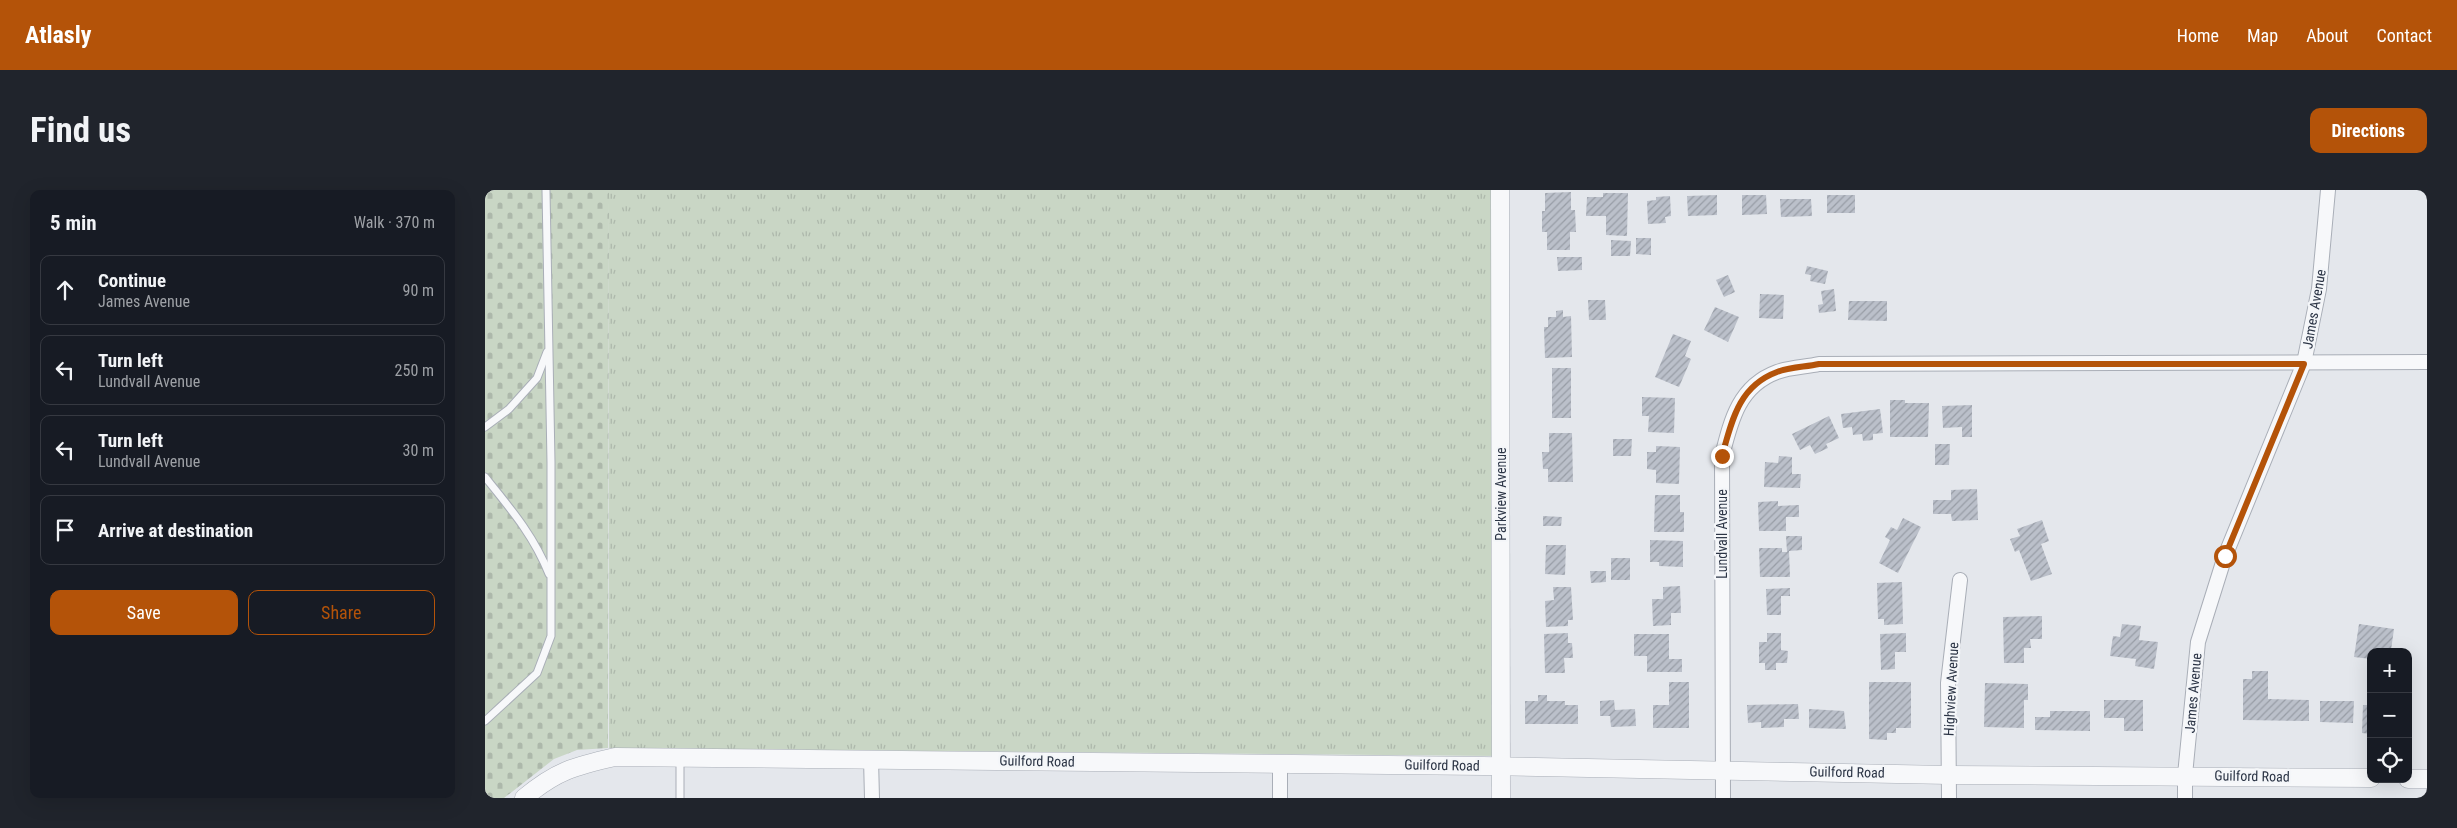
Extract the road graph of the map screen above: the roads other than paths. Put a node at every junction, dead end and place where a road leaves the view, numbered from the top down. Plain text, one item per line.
1 (546, 190) edge
2 (1500, 190) edge
3 (2329, 190) edge
4 (549, 348) junction
5 (2427, 362) edge
6 (2304, 364) junction
7 (485, 427) edge
8 (485, 477) edge
9 (551, 579) junction
10 (1960, 580) dead end
11 (485, 721) edge
12 (680, 758) junction
13 (871, 759) junction
14 (1280, 764) junction
15 (1502, 766) junction
16 (1723, 769) junction
17 (1949, 775) junction
18 (2185, 776) junction
19 (2367, 778) edge
20 (2412, 779) edge
21 (2427, 779) edge
22 (524, 798) edge
23 (680, 798) edge
24 (872, 798) edge
25 (1280, 798) edge
26 (1501, 798) edge
27 (1723, 798) edge
28 (1949, 798) edge
29 (2185, 798) edge

1 - 4 lane
2 - 15 street, Parkview Avenue
3 - 6 street, James Avenue
4 - 7 lane
4 - 9 lane
5 - 6 street, Lundvall Avenue
6 - 16 street, Lundvall Avenue
6 - 18 street, James Avenue
8 - 9 lane
9 - 11 lane
10 - 17 street, Highview Avenue
12 - 13 street, Guilford Road
12 - 22 street, Guilford Road
12 - 23 lane
13 - 14 street, Guilford Road
13 - 24 street
14 - 15 street, Guilford Road
14 - 25 street
15 - 16 street, Guilford Road
15 - 26 street, Parkview Avenue
16 - 17 street, Guilford Road
16 - 27 street, Lundvall Avenue
17 - 18 street, Guilford Road
17 - 28 street, Highview Avenue
18 - 19 street, Guilford Road
18 - 29 street, James Avenue
20 - 21 street

